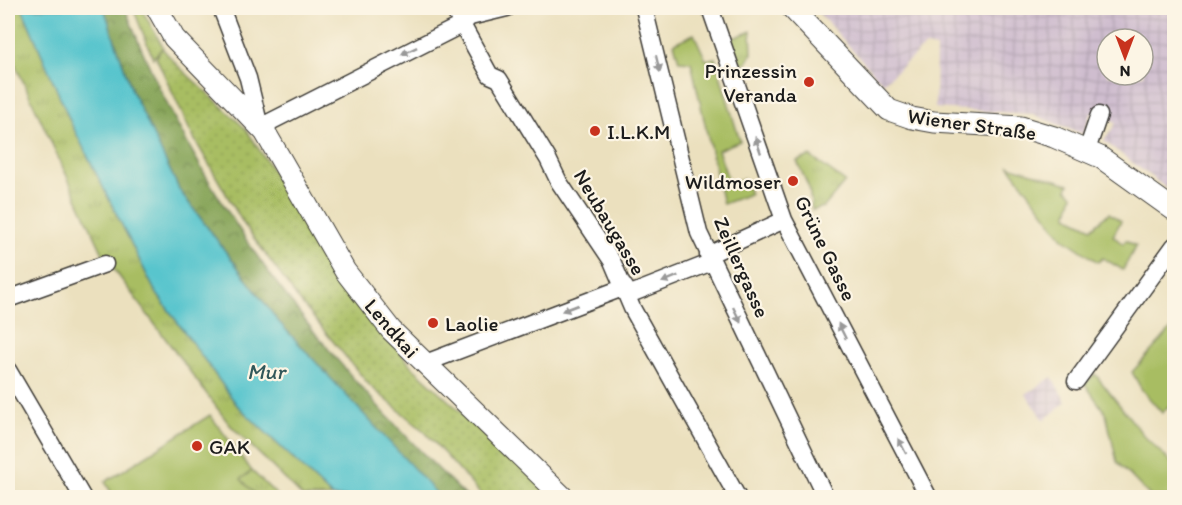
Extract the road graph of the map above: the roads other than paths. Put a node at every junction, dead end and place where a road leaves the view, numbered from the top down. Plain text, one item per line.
1 (157, 8) edge
2 (221, 8) edge
3 (453, 8) edge
4 (507, 8) edge
5 (644, 8) edge
6 (710, 8) edge
7 (792, 8) edge
8 (461, 25) junction
9 (1100, 115) dead end
10 (260, 127) junction
11 (1087, 150) junction
12 (1174, 210) edge
13 (784, 220) junction
14 (1174, 246) edge
15 (710, 259) junction
16 (105, 264) dead end
17 (627, 291) junction
18 (8, 299) edge
19 (423, 364) junction
20 (8, 370) edge
21 (1076, 381) dead end
22 (83, 498) edge
23 (564, 498) edge
24 (738, 498) edge
25 (826, 498) edge
26 (929, 498) edge

1 - 10 main road, Lendkai
2 - 10 street, Lendkai
3 - 8 street, Neubaugasse
4 - 8 street
5 -> 15 street, Zeillergasse
13 -> 6 street, Grüne Gasse
7 - 11 main road, Wiener Straße
8 -> 10 street
8 - 17 street, Neubaugasse
9 - 11 street
10 - 19 main road, Lendkai
11 - 12 main road, Wiener Straße
13 - 15 street
26 -> 13 street, Grüne Gasse
14 - 21 street
15 -> 17 street
15 -> 25 street, Zeillergasse
16 - 18 street
17 -> 19 street
17 - 24 street, Neubaugasse
19 - 23 main road, Lendkai
20 - 22 street

